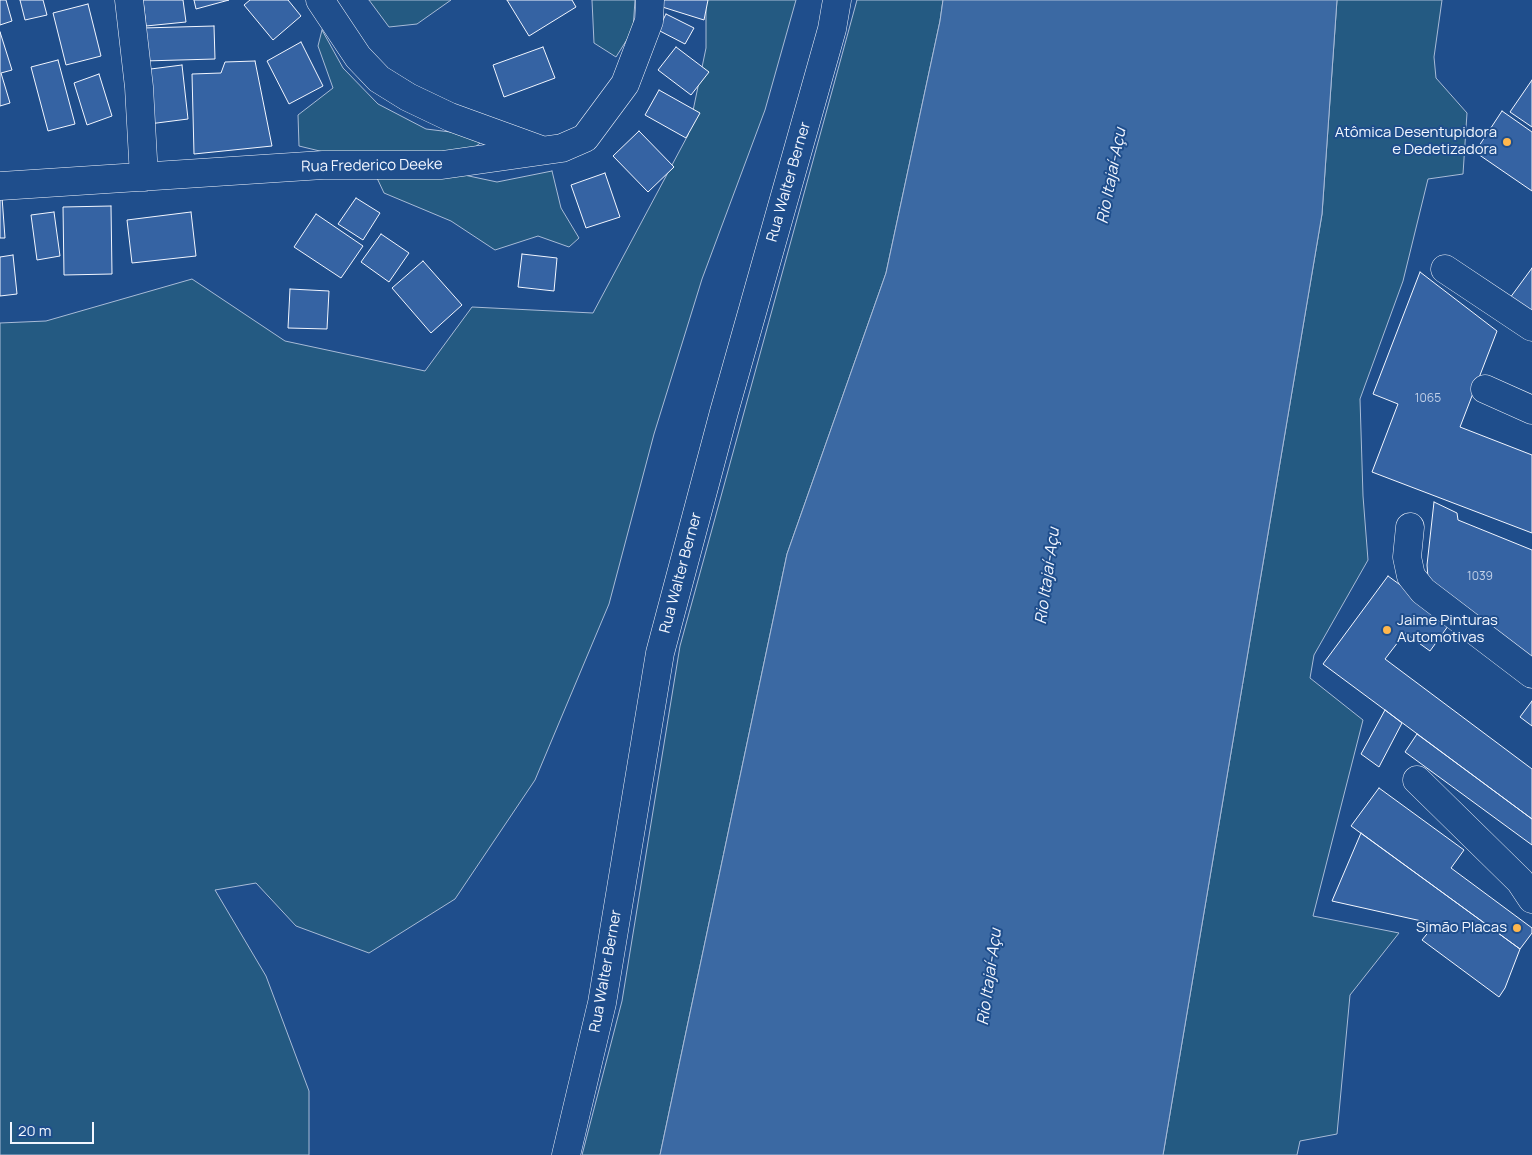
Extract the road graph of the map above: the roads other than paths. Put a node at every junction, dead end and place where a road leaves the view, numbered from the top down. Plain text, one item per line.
1 (129, 0) edge
2 (320, 0) edge
3 (650, 0) edge
4 (837, 0) edge
5 (544, 151) junction
6 (144, 176) junction
7 (0, 186) edge
8 (1445, 269) dead end
9 (1532, 327) edge
10 (1485, 389) dead end
11 (1532, 410) edge
12 (1410, 527) dead end
13 (1532, 674) edge
14 (1417, 780) dead end
15 (1532, 899) edge
16 (566, 1155) edge

1 - 6 street
2 - 5 street
3 - 5 street, Rua Frederico Deeke
4 - 16 street, Rua Walter Berner
5 - 6 street, Rua Frederico Deeke
6 - 7 street, Rua Frederico Deeke
8 - 9 street
10 - 11 street
12 - 13 street
14 - 15 street

